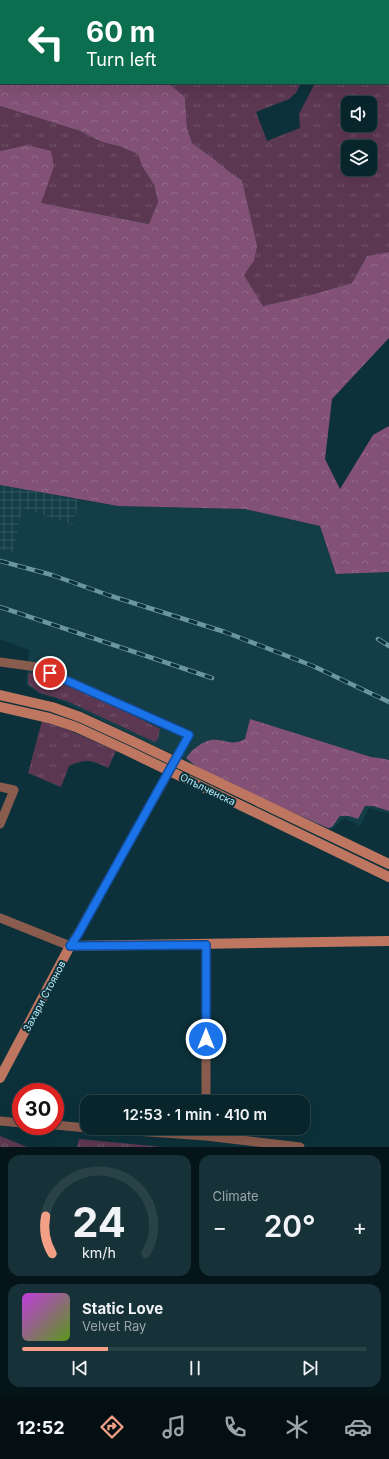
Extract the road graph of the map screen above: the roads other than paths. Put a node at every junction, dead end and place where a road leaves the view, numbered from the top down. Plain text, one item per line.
1 (0, 662) edge
2 (0, 696) edge
3 (0, 707) edge
4 (0, 787) edge
5 (0, 824) edge
6 (389, 864) edge
7 (389, 877) edge
8 (0, 918) edge
9 (389, 941) edge
10 (206, 945) junction
11 (70, 946) junction
12 (0, 1078) edge
13 (206, 1095) edge
14 (0, 1121) edge
15 (12, 1122) edge
16 (64, 1127) edge
17 (80, 1128) edge
18 (225, 1135) edge
19 (300, 1147) edge

1 - 11 street, Захари Стоянов, bridge
2 - 6 street, Опълченска
3 - 7 street, Опълченска
4 - 5 street
8 - 11 street
9 - 10 street
10 - 11 street
10 - 13 street
11 - 12 street, Захари Стоянов
14 - 15 street
16 - 17 street
18 - 19 street

